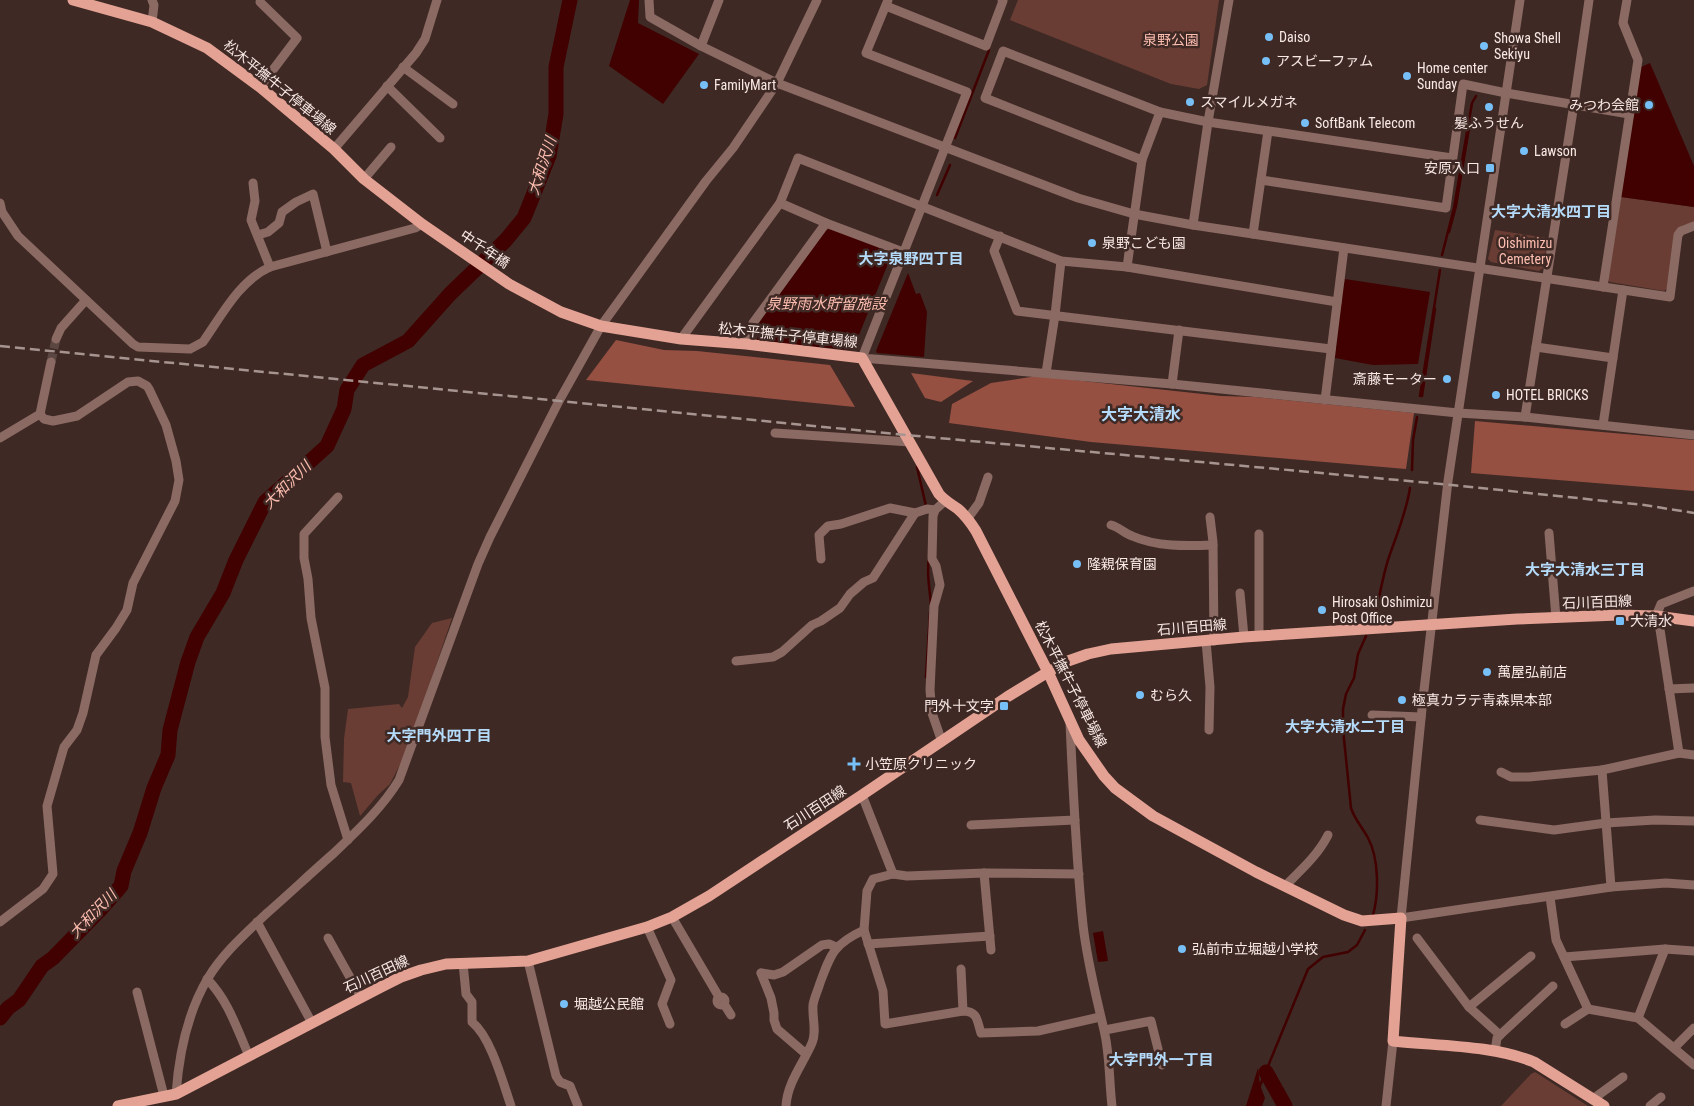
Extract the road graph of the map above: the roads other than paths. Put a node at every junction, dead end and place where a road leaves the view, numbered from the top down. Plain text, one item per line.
1 (73, 0) edge
2 (152, 0) edge
3 (437, 0) edge
4 (649, 0) edge
5 (719, 0) edge
6 (817, 0) edge
7 (1002, 0) edge
8 (1229, 0) edge
9 (1520, 0) edge
10 (1589, 0) edge
11 (1627, 0) edge
12 (260, 2) dead end
13 (887, 3) edge
14 (152, 22) junction
15 (701, 46) junction
16 (403, 67) junction
17 (777, 83) junction
18 (386, 86) junction
19 (260, 87) junction
20 (1506, 93) junction
21 (453, 104) dead end
22 (1574, 104) junction
23 (1160, 112) junction
24 (1629, 114) junction
25 (1208, 122) junction
26 (1268, 132) junction
27 (440, 138) dead end
28 (391, 147) dead end
29 (946, 147) junction
30 (334, 149) junction
31 (1452, 158) junction
32 (1142, 160) junction
33 (364, 179) junction
34 (1260, 180) junction
35 (253, 183) dead end
36 (780, 203) junction
37 (0, 204) edge
38 (923, 206) junction
39 (1134, 214) junction
40 (826, 223) junction
41 (422, 224) junction
42 (1192, 225) junction
43 (1694, 226) edge
44 (1253, 234) junction
45 (258, 235) junction
46 (1000, 236) junction
47 (444, 239) joint
48 (1344, 248) junction
49 (327, 252) junction
50 (903, 252) junction
51 (1060, 261) junction
52 (270, 267) junction
53 (1127, 267) junction
54 (1480, 268) junction
55 (1546, 278) junction
56 (509, 284) joint
57 (1603, 286) junction
58 (1623, 290) junction
59 (86, 300) junction
60 (1337, 302) junction
61 (1055, 314) junction
62 (601, 326) junction
63 (1178, 330) junction
64 (56, 339) tunnel mouth
65 (681, 339) junction
66 (746, 344) junction
67 (1536, 347) junction
68 (1332, 349) junction
69 (862, 358) junction
70 (1613, 358) junction
71 (51, 362) tunnel mouth
72 (1046, 373) junction
73 (1172, 384) junction
74 (1325, 400) junction
75 (1458, 413) junction
76 (40, 414) junction
77 (1525, 417) junction
78 (1603, 425) junction
79 (775, 433) dead end
80 (1694, 435) edge
81 (0, 438) edge
82 (910, 442) junction
83 (988, 477) dead end
84 (338, 498) dead end
85 (945, 501) junction
86 (936, 510) junction
87 (915, 513) junction
88 (1210, 517) dead end
89 (968, 518) junction
90 (1111, 525) dead end
91 (1549, 533) dead end
92 (1259, 534) dead end
93 (1213, 545) junction
94 (821, 559) dead end
95 (1694, 590) edge
96 (1240, 593) dead end
97 (1656, 616) junction
98 (1556, 618) junction
99 (1694, 621) edge
100 (1431, 624) junction
101 (1259, 636) junction
102 (1244, 638) junction
103 (1210, 641) junction
104 (736, 661) dead end
105 (1048, 672) junction
106 (1669, 688) junction
107 (1694, 688) edge
108 (1372, 715) dead end
109 (1421, 717) junction
110 (1070, 721) junction
111 (1209, 730) dead end
112 (942, 742) junction
113 (1679, 753) junction
114 (1694, 756) edge
115 (1602, 770) junction
116 (1501, 772) dead end
117 (862, 795) junction
118 (1075, 820) junction
119 (1480, 820) dead end
120 (1694, 821) edge
121 (1606, 823) junction
122 (971, 825) dead end
123 (1328, 835) dead end
124 (348, 840) junction
125 (984, 873) junction
126 (893, 874) junction
127 (1079, 874) junction
128 (1694, 885) edge
129 (1285, 886) junction
130 (1611, 887) junction
131 (1550, 897) junction
132 (672, 917) junction
133 (1401, 918) junction
134 (0, 922) edge
135 (257, 922) junction
136 (647, 927) junction
137 (864, 930) junction
138 (990, 936) junction
139 (328, 938) dead end
140 (1417, 938) dead end
141 (868, 944) junction
142 (836, 947) junction
143 (1665, 949) junction
144 (991, 950) dead end
145 (1694, 950) edge
146 (1531, 956) dead end
147 (1564, 957) junction
148 (528, 962) junction
149 (463, 963) junction
150 (961, 969) dead end
151 (207, 979) junction
152 (1553, 986) dead end
153 (137, 992) dead end
154 (361, 997) junction
155 (1469, 1007) junction
156 (1588, 1009) junction
157 (963, 1010) junction
158 (731, 1015) dead end
159 (1100, 1017) junction
160 (1638, 1018) junction
161 (312, 1023) junction
162 (670, 1024) dead end
163 (1565, 1024) dead end
164 (1694, 1028) edge
165 (1104, 1030) junction
166 (1500, 1035) junction
167 (1393, 1041) junction
168 (1674, 1048) junction
169 (1495, 1051) junction
170 (806, 1054) junction
171 (249, 1056) junction
172 (1162, 1065) dead end
173 (1694, 1065) edge
174 (1623, 1077) dead end
175 (170, 1095) junction
176 (1662, 1097) dead end
177 (1593, 1099) junction
178 (118, 1106) edge
179 (174, 1106) edge
180 (511, 1106) edge
181 (578, 1106) edge
182 (786, 1106) edge
183 (1112, 1106) edge
184 (1386, 1106) edge
185 (1604, 1106) edge
186 (1650, 1106) edge

1 - 14 main road, 松木平撫牛子停車場線
2 - 14 street
3 - 16 street
4 - 15 street
5 - 15 street
6 - 17 street
7 - 13 street
8 - 25 street
9 - 20 street
10 - 22 street
11 - 24 street
12 - 19 street
13 - 29 street
14 - 19 main road, 松木平撫牛子停車場線
15 - 17 street
16 - 18 street
16 - 21 street
17 - 29 street
17 - 62 street
18 - 27 street
18 - 30 street
19 - 30 main road, 松木平撫牛子停車場線
20 - 22 street
20 - 31 street
20 - 54 street
22 - 24 street
22 - 55 street
23 - 25 street
23 - 32 street
23 - 32 street
24 - 57 street
25 - 26 street
25 - 42 street
26 - 31 street
26 - 34 street
28 - 33 street
29 - 38 street
29 - 39 street
30 - 33 main road, 松木平撫牛子停車場線
31 - 34 street
32 - 39 street
33 - 41 main road, 松木平撫牛子停車場線
34 - 44 street
35 - 45 street
36 - 38 street
36 - 40 street
36 - 65 street
37 - 59 street
38 - 46 street
38 - 50 street
39 - 42 street
39 - 53 street
40 - 50 street
40 - 66 street
41 - 47 main road, 松木平撫牛子停車場線
41 - 49 street
42 - 44 street
43 - 58 street
44 - 48 street
45 - 49 street
45 - 52 street
46 - 51 street
46 - 61 street
47 - 56 main road, 中千年橋
48 - 54 street
48 - 60 street
49 - 52 street
50 - 69 street
51 - 53 street
51 - 61 street
52 - 59 street
53 - 60 street
54 - 55 street
54 - 75 street
55 - 57 street
55 - 67 street
56 - 62 main road, 松木平撫牛子停車場線
57 - 58 street
58 - 70 street
59 - 64 street
60 - 68 street
61 - 63 street
61 - 72 street
62 - 65 main road, 松木平撫牛子停車場線
62 - 124 street
63 - 68 street
63 - 73 street
65 - 66 main road, 松木平撫牛子停車場線
66 - 69 main road, 松木平撫牛子停車場線
67 - 70 street
67 - 77 street
68 - 74 street
69 - 72 street
69 - 82 main road, 松木平撫牛子停車場線
70 - 78 street
71 - 76 street
72 - 73 street
73 - 74 street
74 - 75 street
75 - 77 street
75 - 100 street
76 - 81 street
76 - 134 street
77 - 78 street
78 - 80 street
79 - 82 street
82 - 85 main road, 松木平撫牛子停車場線
83 - 89 street
84 - 124 street
85 - 86 street
85 - 89 main road, 松木平撫牛子停車場線
86 - 87 street
86 - 112 street
87 - 94 street
87 - 104 street
88 - 93 street
89 - 105 main road, 松木平撫牛子停車場線
90 - 93 street
91 - 98 street
92 - 101 street
93 - 103 street
95 - 97 street
96 - 102 street
97 - 98 main road, 石川百田線
97 - 99 main road, 石川百田線
97 - 106 street
98 - 100 main road, 石川百田線
100 - 101 main road, 石川百田線
100 - 109 street
101 - 102 main road, 石川百田線
102 - 103 main road, 石川百田線
103 - 105 main road, 石川百田線
103 - 111 street
105 - 110 main road, 松木平撫牛子停車場線
105 - 112 main road, 石川百田線
106 - 107 street
106 - 113 street
108 - 109 street
109 - 133 street
110 - 118 street
110 - 129 main road, 松木平撫牛子停車場線
112 - 117 main road, 石川百田線
113 - 114 street
113 - 115 street
115 - 116 street
115 - 121 street
117 - 126 street
117 - 132 main road, 石川百田線
118 - 122 street
118 - 127 street
119 - 121 street
120 - 121 street
121 - 130 street
123 - 129 street
124 - 135 street
125 - 126 street
125 - 127 street
125 - 138 street
126 - 137 street
127 - 159 street
128 - 130 street
129 - 133 main road, 松木平撫牛子停車場線
130 - 131 street
131 - 133 street
131 - 147 street
132 - 136 main road, 石川百田線
132 - 158 street
133 - 167 main road
135 - 151 street
135 - 161 street
136 - 148 main road, 石川百田線
136 - 162 street
137 - 141 street
137 - 142 street
138 - 141 street
138 - 144 street
139 - 154 street
140 - 155 street
141 - 157 street
142 - 170 street
142 - 170 street
143 - 145 street
143 - 147 street
143 - 160 street
146 - 155 street
147 - 156 street
148 - 149 main road, 石川百田線
148 - 181 street
149 - 154 main road, 石川百田線
149 - 180 street
150 - 157 street
151 - 171 street
151 - 175 street
152 - 166 street
153 - 175 street
154 - 161 main road, 石川百田線
155 - 166 street
156 - 160 street
156 - 163 street
157 - 159 street
159 - 165 street
160 - 168 street
161 - 171 main road, 石川百田線
164 - 168 street
165 - 172 street
165 - 183 street
166 - 169 street
167 - 169 main road
167 - 184 street
168 - 173 street
169 - 177 main road
170 - 182 street
171 - 175 main road, 石川百田線
174 - 177 street
175 - 178 main road, 石川百田線
175 - 179 main road
176 - 186 street
177 - 185 main road

